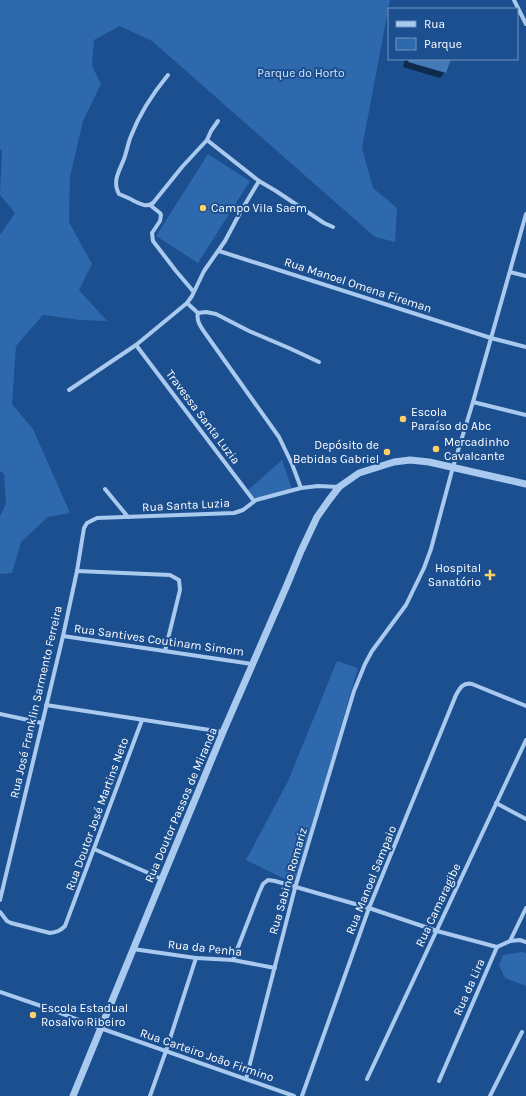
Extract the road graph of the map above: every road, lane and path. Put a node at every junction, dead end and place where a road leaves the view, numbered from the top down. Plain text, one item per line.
1 (514, 0) edge
2 (526, 24) edge
3 (168, 75) dead end
4 (218, 121) dead end
5 (207, 140) junction
6 (259, 181) junction
7 (150, 205) junction
8 (526, 214) edge
9 (332, 227) dead end
10 (219, 251) junction
11 (510, 272) junction
12 (526, 276) edge
13 (193, 292) junction
14 (186, 303) junction
15 (198, 313) junction
16 (491, 338) junction
17 (136, 345) junction
18 (526, 347) edge
19 (318, 362) dead end
20 (69, 390) dead end
21 (473, 402) junction
22 (526, 415) edge
23 (453, 467) junction
24 (526, 484) edge
25 (301, 488) junction
26 (339, 488) junction
27 (105, 489) dead end
28 (254, 501) junction
29 (128, 517) junction
30 (101, 518) joint
31 (77, 571) junction
32 (63, 636) junction
33 (165, 651) junction
34 (252, 664) junction
35 (46, 705) junction
36 (526, 706) edge
37 (0, 714) edge
38 (142, 720) junction
39 (42, 723) junction
40 (224, 732) junction
41 (526, 740) edge
42 (496, 803) junction
43 (526, 819) edge
44 (94, 849) junction
45 (162, 879) junction
46 (295, 888) junction
47 (0, 900) edge
48 (369, 908) junction
49 (526, 908) edge
50 (0, 912) edge
51 (437, 931) junction
52 (510, 941) junction
53 (526, 942) edge
54 (497, 947) junction
55 (133, 950) junction
56 (196, 958) junction
57 (233, 960) junction
58 (274, 968) junction
59 (0, 992) edge
60 (100, 1028) junction
61 (522, 1032) dead end
62 (166, 1051) junction
63 (246, 1079) junction
64 (368, 1079) dead end
65 (439, 1081) dead end
66 (491, 1095) edge
67 (73, 1096) edge
68 (150, 1096) edge
69 (294, 1096) edge
70 (302, 1096) edge
71 (497, 1096) edge

1 - 2 street
3 - 7 street
4 - 5 street
5 - 6 street
5 - 7 street
6 - 9 street
6 - 10 street
7 - 13 street
8 - 11 street, Rua Sabino Romariz
10 - 13 street
10 - 16 street, Rua Manoel Omena Fireman
11 - 12 street
11 - 16 street, Rua Sabino Romariz
13 - 14 street
14 - 15 street
14 - 17 street
15 - 19 street
15 - 25 street
16 - 18 street, Rua Manoel Omena Fireman
16 - 21 street, Rua Sabino Romariz
17 - 20 street
17 - 28 street, Travessa Santa Luzia
21 - 22 street
21 - 23 street, Rua Sabino Romariz
23 - 24 street, Rua Doutor Passos de Miranda
23 - 26 street, Rua Doutor Passos de Miranda
23 - 46 street, Rua Sabino Romariz
25 - 26 street, Rua Santa Luzia
25 - 28 street, Rua Santa Luzia
26 - 34 street, Rua Doutor Passos de Miranda
27 - 29 street
28 - 29 street, Rua Santa Luzia
29 - 30 street, Rua Santa Luzia
30 - 31 street, Rua José Franklin Sarmento Ferreira
31 - 32 street, Rua José Franklin Sarmento Ferreira
31 - 33 street
32 - 33 street, Rua Santives Coutinam Simom
32 - 35 street, Rua José Franklin Sarmento Ferreira
33 - 34 street, Rua Santives Coutinam Simom
34 - 40 street, Rua Doutor Passos de Miranda
35 - 38 street
35 - 39 street, Rua José Franklin Sarmento Ferreira
36 - 48 street, Rua Manoel Sampaio
37 - 39 street
38 - 40 street
38 - 44 street, Rua Doutor José Martins Neto
39 - 47 street, Rua José Franklin Sarmento Ferreira
40 - 45 street, Rua Doutor Passos de Miranda
41 - 42 street, Rua Camaragibe
42 - 43 street
42 - 51 street, Rua Camaragibe
44 - 45 street
44 - 50 street, Rua Doutor José Martins Neto
45 - 55 street, Rua Doutor Passos de Miranda
46 - 48 street
46 - 57 street
46 - 58 street, Rua Sabino Romariz
48 - 51 street
48 - 70 street, Rua Manoel Sampaio
49 - 52 street
51 - 54 street
51 - 64 street, Rua Camaragibe
52 - 53 street
52 - 54 street, Rua da Lira
54 - 65 street, Rua da Lira
55 - 56 street, Rua da Penha
55 - 60 street, Rua Doutor Passos de Miranda
56 - 57 street, Rua da Penha
56 - 62 street
57 - 58 street, Rua da Penha
58 - 63 street, Rua Sabino Romariz
59 - 60 street, Rua Carteiro João Firmino
60 - 62 street, Rua Carteiro João Firmino
60 - 67 street, Rua Doutor Passos de Miranda
61 - 66 street
62 - 63 street, Rua Carteiro João Firmino
62 - 68 street
63 - 69 street, Rua Carteiro João Firmino
66 - 71 street

